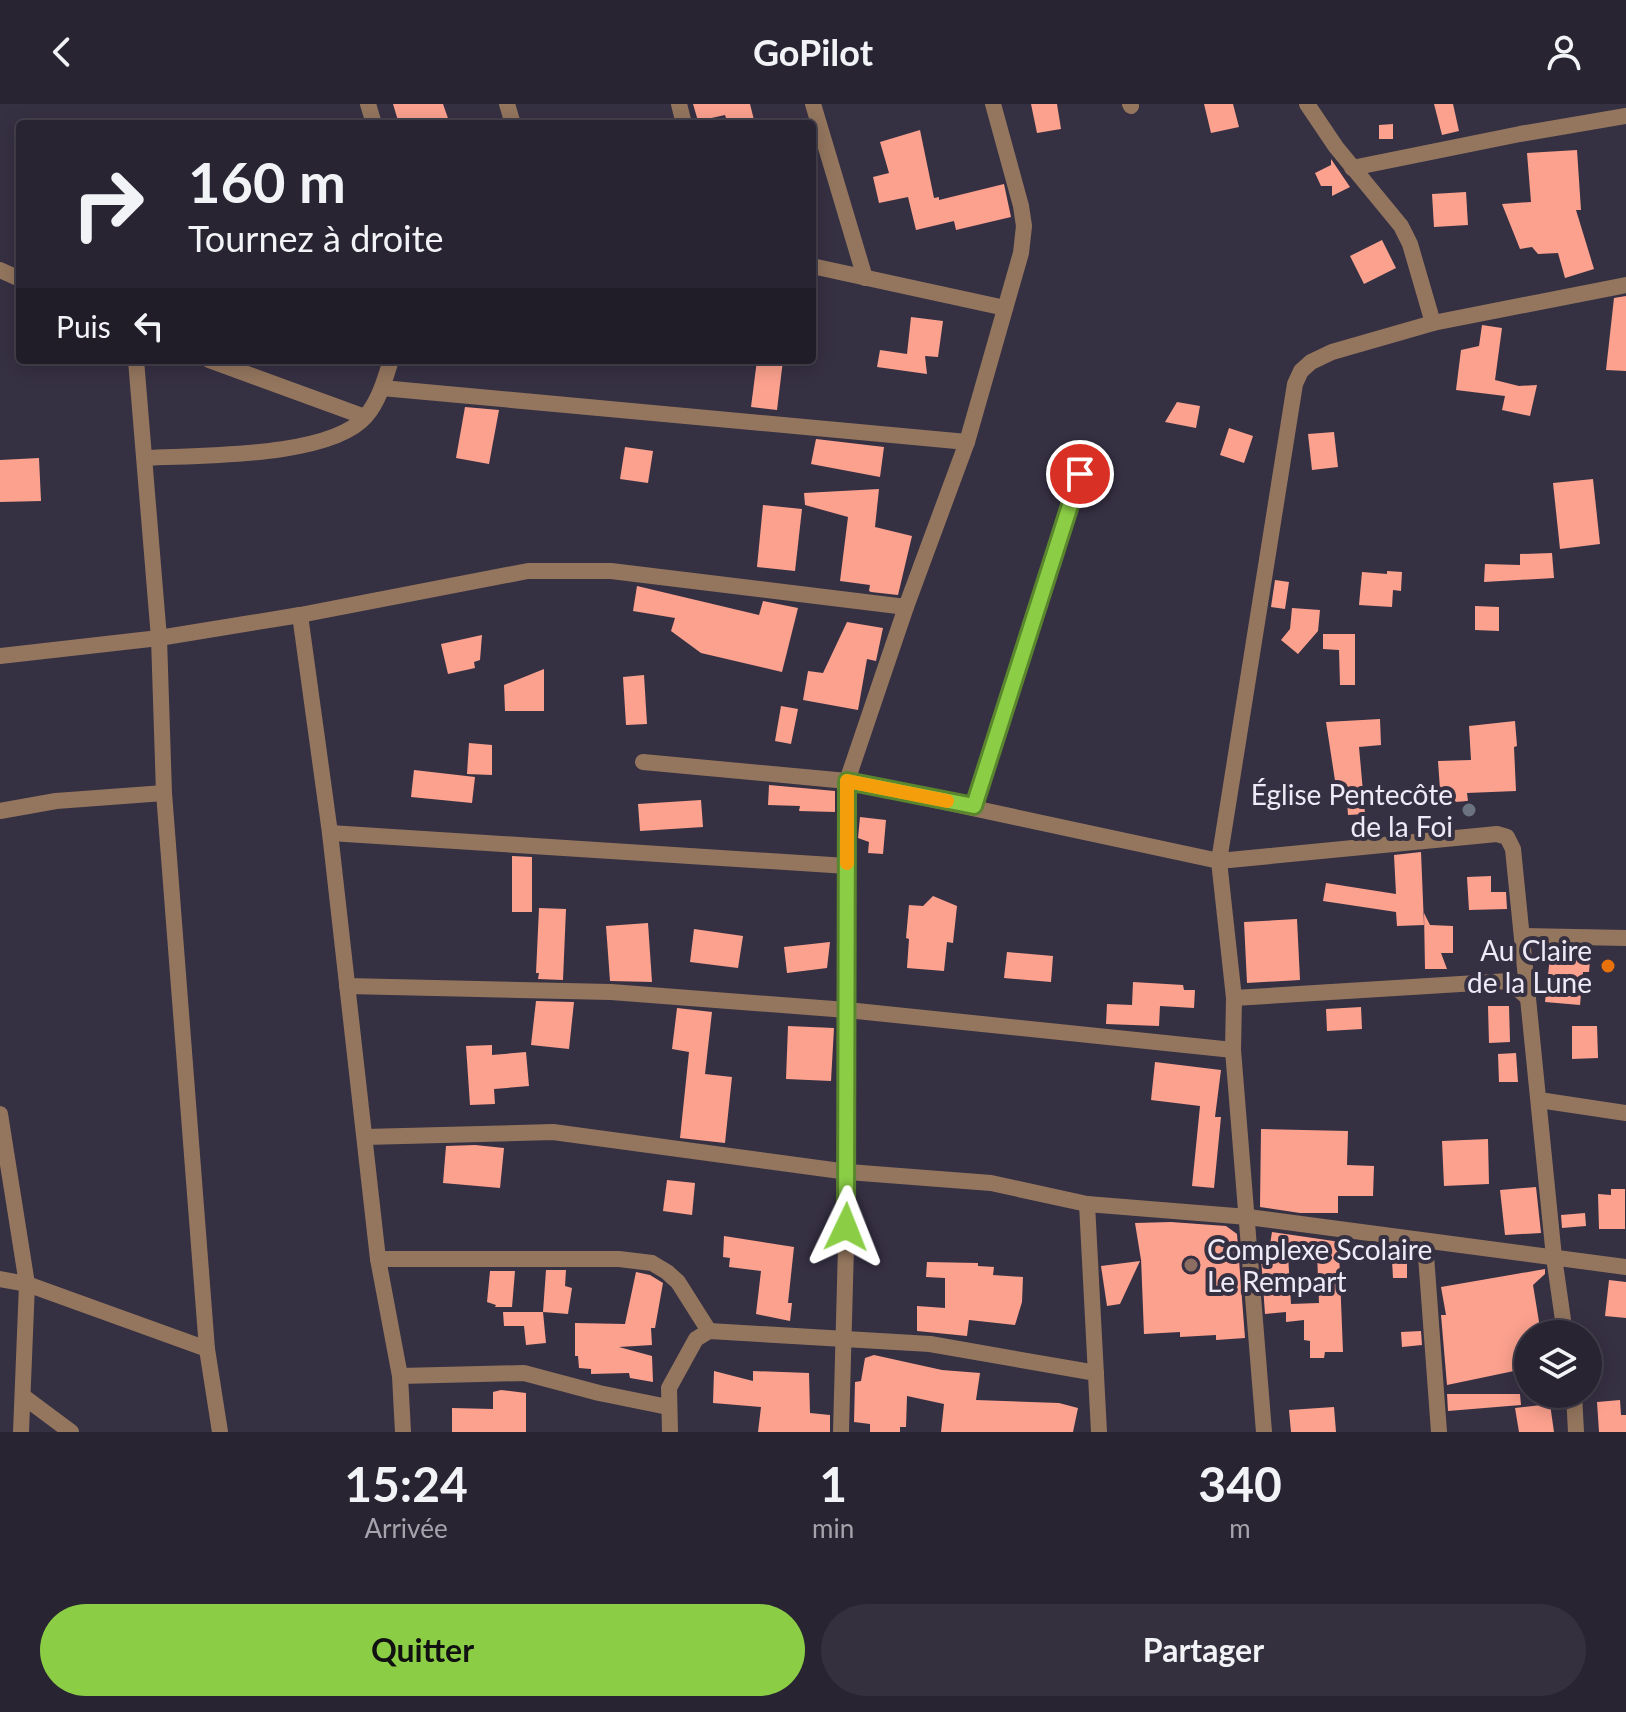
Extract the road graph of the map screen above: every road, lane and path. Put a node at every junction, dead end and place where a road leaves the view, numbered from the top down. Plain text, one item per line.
1 (813, 104) edge
2 (993, 104) edge
3 (1307, 104) edge
4 (1626, 116) edge
5 (1352, 168) junction
6 (816, 267) edge
7 (865, 278) junction
8 (1626, 285) edge
9 (1005, 308) junction
10 (1433, 323) junction
11 (136, 364) edge
12 (220, 364) edge
13 (390, 364) edge
14 (382, 388) junction
15 (365, 417) junction
16 (967, 442) junction
17 (146, 458) junction
18 (1080, 474) dead end
19 (906, 607) junction
20 (300, 615) junction
21 (159, 638) junction
22 (0, 656) edge
23 (643, 762) dead end
24 (847, 781) junction
25 (164, 793) junction
26 (974, 806) junction
27 (0, 811) edge
28 (330, 833) junction
29 (1219, 861) junction
30 (847, 866) junction
31 (1522, 936) junction
32 (1626, 938) edge
33 (347, 986) junction
34 (1527, 997) junction
35 (1234, 998) junction
36 (847, 1010) junction
37 (1233, 1050) junction
38 (1539, 1100) junction
39 (1626, 1113) edge
40 (0, 1114) edge
41 (365, 1137) junction
42 (848, 1172) junction
43 (1087, 1204) junction
44 (1248, 1217) junction
45 (1425, 1242) junction
46 (1554, 1257) junction
47 (378, 1259) junction
48 (1626, 1267) edge
49 (0, 1279) edge
50 (27, 1284) junction
51 (1563, 1320) edge
52 (709, 1331) junction
53 (842, 1337) junction
54 (207, 1349) junction
55 (1096, 1373) junction
56 (400, 1376) junction
57 (24, 1397) junction
58 (668, 1407) junction
59 (1575, 1408) edge
60 (21, 1432) edge
61 (71, 1432) edge
62 (220, 1432) edge
63 (403, 1432) edge
64 (670, 1432) edge
65 (841, 1432) edge
66 (1099, 1432) edge
67 (1264, 1432) edge
68 (1439, 1432) edge
69 (1576, 1432) edge

1 - 7 street
2 - 9 street
3 - 5 street
4 - 5 street
5 - 10 street
6 - 7 street
7 - 9 street
8 - 10 street
9 - 16 street
10 - 29 street
11 - 17 street
12 - 15 street
13 - 14 street
14 - 15 street
14 - 16 street
15 - 17 street
16 - 19 street
17 - 21 street
18 - 26 street
19 - 20 street
19 - 24 street
20 - 21 street
20 - 28 street
21 - 22 street
21 - 25 street
23 - 24 street
24 - 26 street
24 - 30 street
25 - 27 street
25 - 54 street
26 - 29 street
28 - 30 street
28 - 33 street
29 - 31 street
29 - 35 street
30 - 36 street
31 - 32 street
31 - 34 street
33 - 36 street
33 - 41 street
34 - 35 street
34 - 38 street
35 - 37 street
36 - 37 street
36 - 42 street
37 - 44 street
38 - 39 street
38 - 46 street
40 - 50 street
41 - 42 street
41 - 47 street
42 - 43 street
42 - 53 street
43 - 44 street
43 - 55 street
44 - 45 street
44 - 67 street
45 - 46 street
45 - 68 street
46 - 48 street
46 - 51 street
47 - 52 street
47 - 56 street
49 - 50 street
50 - 54 street
50 - 57 street
52 - 53 street
52 - 58 street
53 - 55 street
53 - 65 street
54 - 62 street
55 - 66 street
56 - 58 street
56 - 63 street
57 - 60 street
57 - 61 street
58 - 64 street
59 - 69 street

